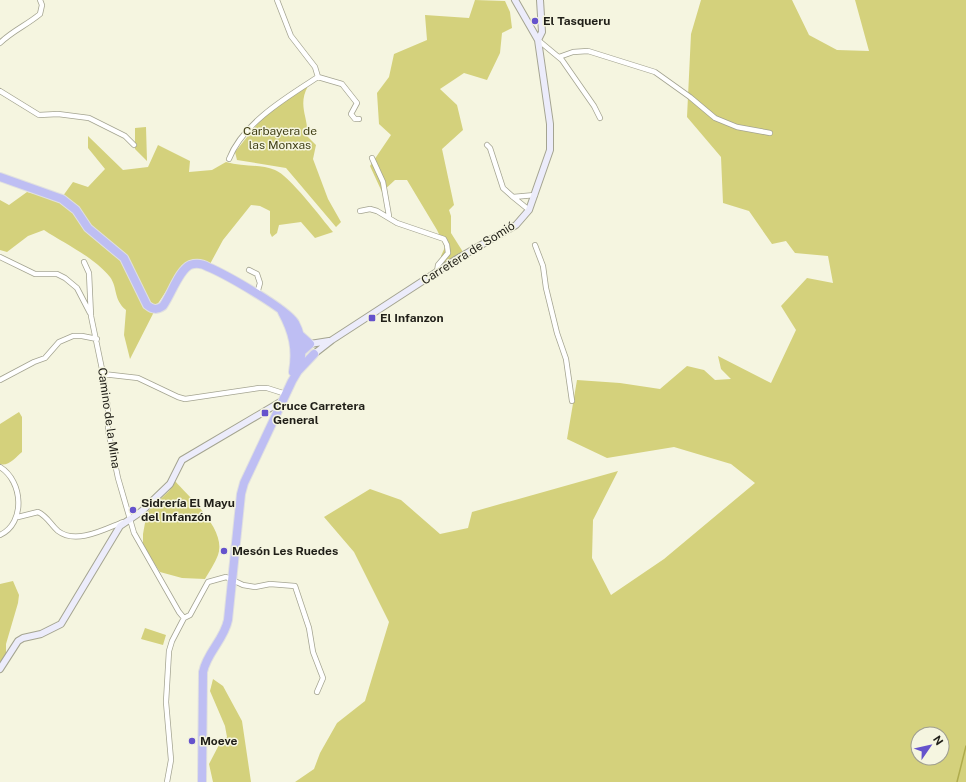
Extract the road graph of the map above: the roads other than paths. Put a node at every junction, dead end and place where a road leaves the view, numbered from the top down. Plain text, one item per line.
1 (40, 0) edge
2 (277, 0) edge
3 (515, 0) edge
4 (540, 0) edge
5 (538, 40) junction
6 (0, 43) edge
7 (559, 57) junction
8 (318, 76) junction
9 (0, 91) edge
10 (600, 118) dead end
11 (359, 119) dead end
12 (770, 133) dead end
13 (134, 145) dead end
14 (487, 145) dead end
15 (372, 158) dead end
16 (229, 159) dead end
17 (0, 177) edge
18 (535, 195) junction
19 (514, 197) junction
20 (529, 210) junction
21 (360, 211) dead end
22 (389, 216) junction
23 (535, 245) dead end
24 (0, 257) edge
25 (84, 262) dead end
26 (249, 270) dead end
27 (437, 272) junction
28 (257, 294) junction
29 (280, 309) junction
30 (91, 316) junction
31 (290, 328) junction
32 (300, 335) junction
33 (97, 339) junction
34 (332, 340) junction
35 (310, 344) junction
36 (303, 350) junction
37 (314, 354) junction
38 (295, 360) junction
39 (298, 371) junction
40 (103, 374) junction
41 (0, 380) edge
42 (292, 380) junction
43 (284, 398) junction
44 (572, 401) dead end
45 (0, 467) edge
46 (18, 517) junction
47 (130, 519) junction
48 (0, 536) edge
49 (232, 579) junction
50 (184, 618) junction
51 (0, 669) edge
52 (316, 692) dead end
53 (167, 782) edge
54 (202, 782) edge

1 - 6 street
2 - 8 street
3 - 5 street, Carretera de Somió
4 - 5 street
5 - 7 street
5 - 18 street, Carretera de Somió
7 - 10 street
7 - 12 street
8 - 11 street
8 - 16 street
9 - 13 street
14 - 19 street
15 - 22 street
17 - 28 highway
18 - 19 street
18 - 20 street, Carretera de Somió
19 - 20 street
20 - 27 street, Carretera de Somió
21 - 22 street
22 - 27 street
23 - 44 street
24 - 30 street
25 - 30 street
26 - 28 street
27 - 34 street, Carretera de Somió
28 - 29 highway
29 - 31 highway
29 - 32 highway
30 - 33 street, Camino de la Mina
31 - 36 highway
31 - 38 highway
32 - 35 highway
32 - 36 highway
33 - 40 street, Camino de la Mina
33 - 41 street
34 - 35 street
34 - 37 street, Carretera de Somió
35 - 36 highway
36 - 37 highway
36 - 38 highway
36 - 39 highway
37 - 39 highway
38 - 42 highway
39 - 42 highway
40 - 43 street
40 - 47 street, Camino de la Mina
42 - 43 highway
43 - 47 street
43 - 49 highway
45 - 46 street
46 - 47 street
46 - 48 street
47 - 50 street, Camino de la Mina
47 - 51 street
49 - 50 street
49 - 52 street
49 - 54 highway
50 - 53 street

